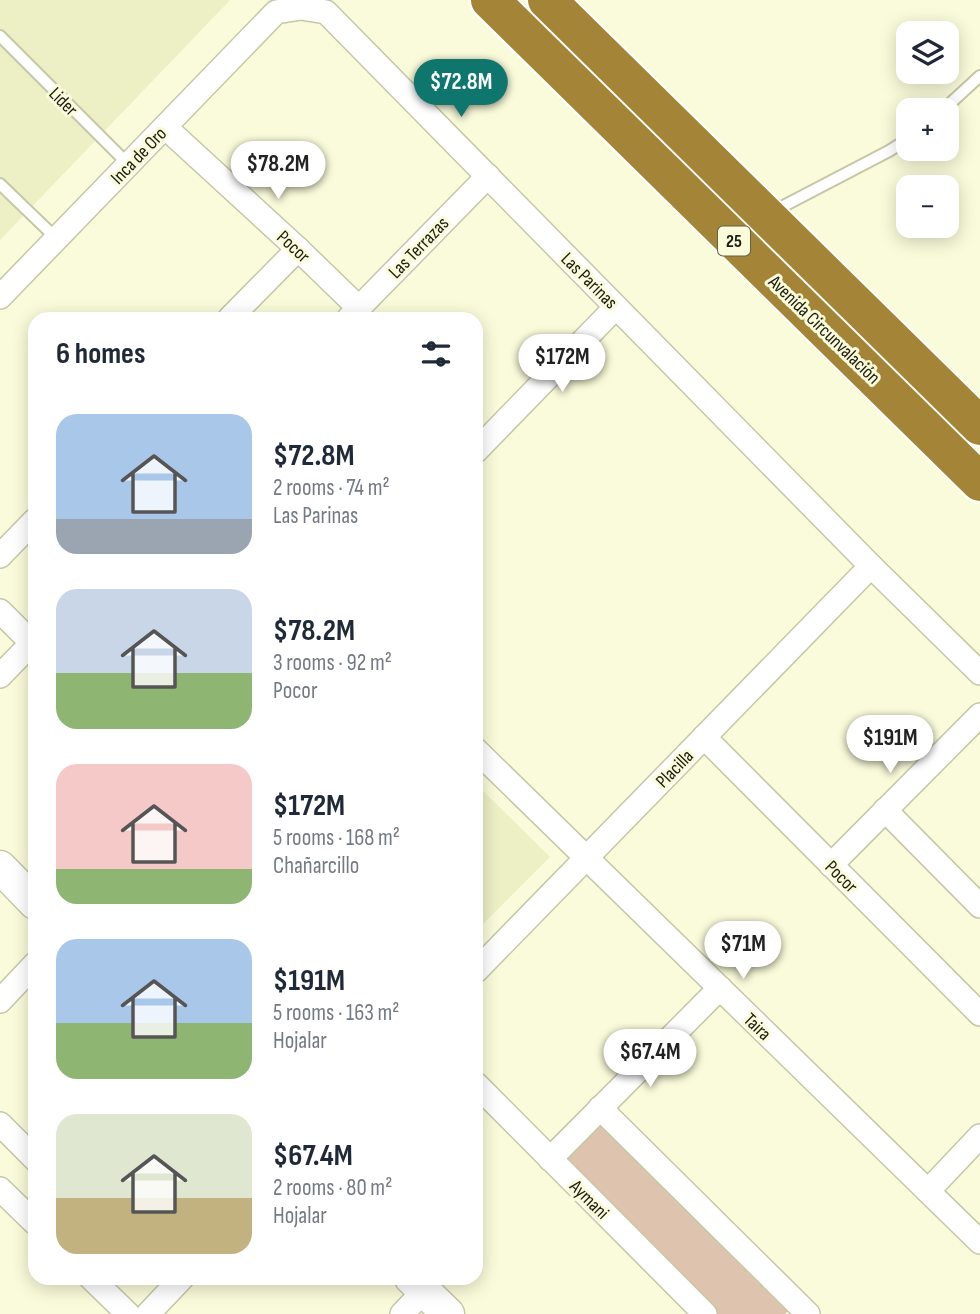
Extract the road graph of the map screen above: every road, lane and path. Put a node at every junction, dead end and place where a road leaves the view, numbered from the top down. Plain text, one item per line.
1 (490, 0) edge
2 (547, 0) edge
3 (276, 12) joint
4 (0, 36) edge
5 (980, 76) edge
6 (956, 98) edge
7 (166, 127) junction
8 (896, 147) edge
9 (129, 165) junction
10 (488, 176) junction
11 (0, 184) edge
12 (766, 215) junction
13 (57, 238) junction
14 (298, 249) junction
15 (0, 297) edge
16 (617, 307) junction
17 (236, 312) edge
18 (353, 312) edge
19 (355, 312) edge
20 (980, 426) edge
21 (483, 444) edge
22 (980, 482) edge
23 (28, 527) edge
24 (0, 556) edge
25 (871, 566) junction
26 (0, 611) edge
27 (28, 637) edge
28 (28, 648) edge
29 (980, 673) edge
30 (0, 676) edge
31 (980, 715) edge
32 (704, 737) junction
33 (483, 757) edge
34 (885, 810) junction
35 (586, 858) junction
36 (831, 865) junction
37 (0, 867) edge
38 (28, 896) edge
39 (980, 906) edge
40 (483, 964) edge
41 (28, 971) edge
42 (720, 988) junction
43 (0, 1000) edge
44 (980, 1014) edge
45 (483, 1091) edge
46 (600, 1108) junction
47 (0, 1124) edge
48 (980, 1136) edge
49 (28, 1152) edge
50 (550, 1158) junction
51 (0, 1189) edge
52 (928, 1191) junction
53 (28, 1216) edge
54 (980, 1242) edge
55 (98, 1285) edge
56 (166, 1285) edge
57 (417, 1285) edge
58 (419, 1285) edge
59 (804, 1313) edge
60 (128, 1314) edge
61 (148, 1314) edge
62 (401, 1314) edge
63 (449, 1314) edge
64 (705, 1314) edge

1 - 22 highway, Avenida Circunvalación / 25
2 - 12 highway, Avenida Circunvalación / 25
3 - 7 street, Inca de Oro
3 - 10 street, Las Parinas
4 - 9 lane, Lider
5 - 6 lane
7 - 9 street, Inca de Oro
7 - 14 street, Pocor
8 - 12 lane
9 - 13 street, Inca de Oro
10 - 16 street, Las Parinas
10 - 19 street, Las Terrazas
11 - 13 lane
12 - 20 highway, Avenida Circunvalación / 25
13 - 15 street, Inca de Oro
14 - 17 street
14 - 18 street, Pocor
16 - 21 street
16 - 25 street, Las Parinas
23 - 24 street
25 - 29 street, Las Parinas
25 - 32 street, Placilla
26 - 27 street
28 - 30 street
31 - 34 street
32 - 35 street, Placilla
32 - 36 street, Pocor
33 - 35 street, Taira
34 - 36 street
34 - 39 street
35 - 40 street, Placilla
35 - 42 street, Taira
36 - 44 street, Pocor
37 - 38 street
41 - 43 street
42 - 46 street
42 - 52 street, Taira
45 - 50 street, Aymani
46 - 50 street
46 - 59 street
47 - 49 street
48 - 52 street
50 - 64 street, Aymani
51 - 53 street
52 - 54 street, Taira
55 - 60 street
56 - 61 street
57 - 62 street
58 - 63 street

